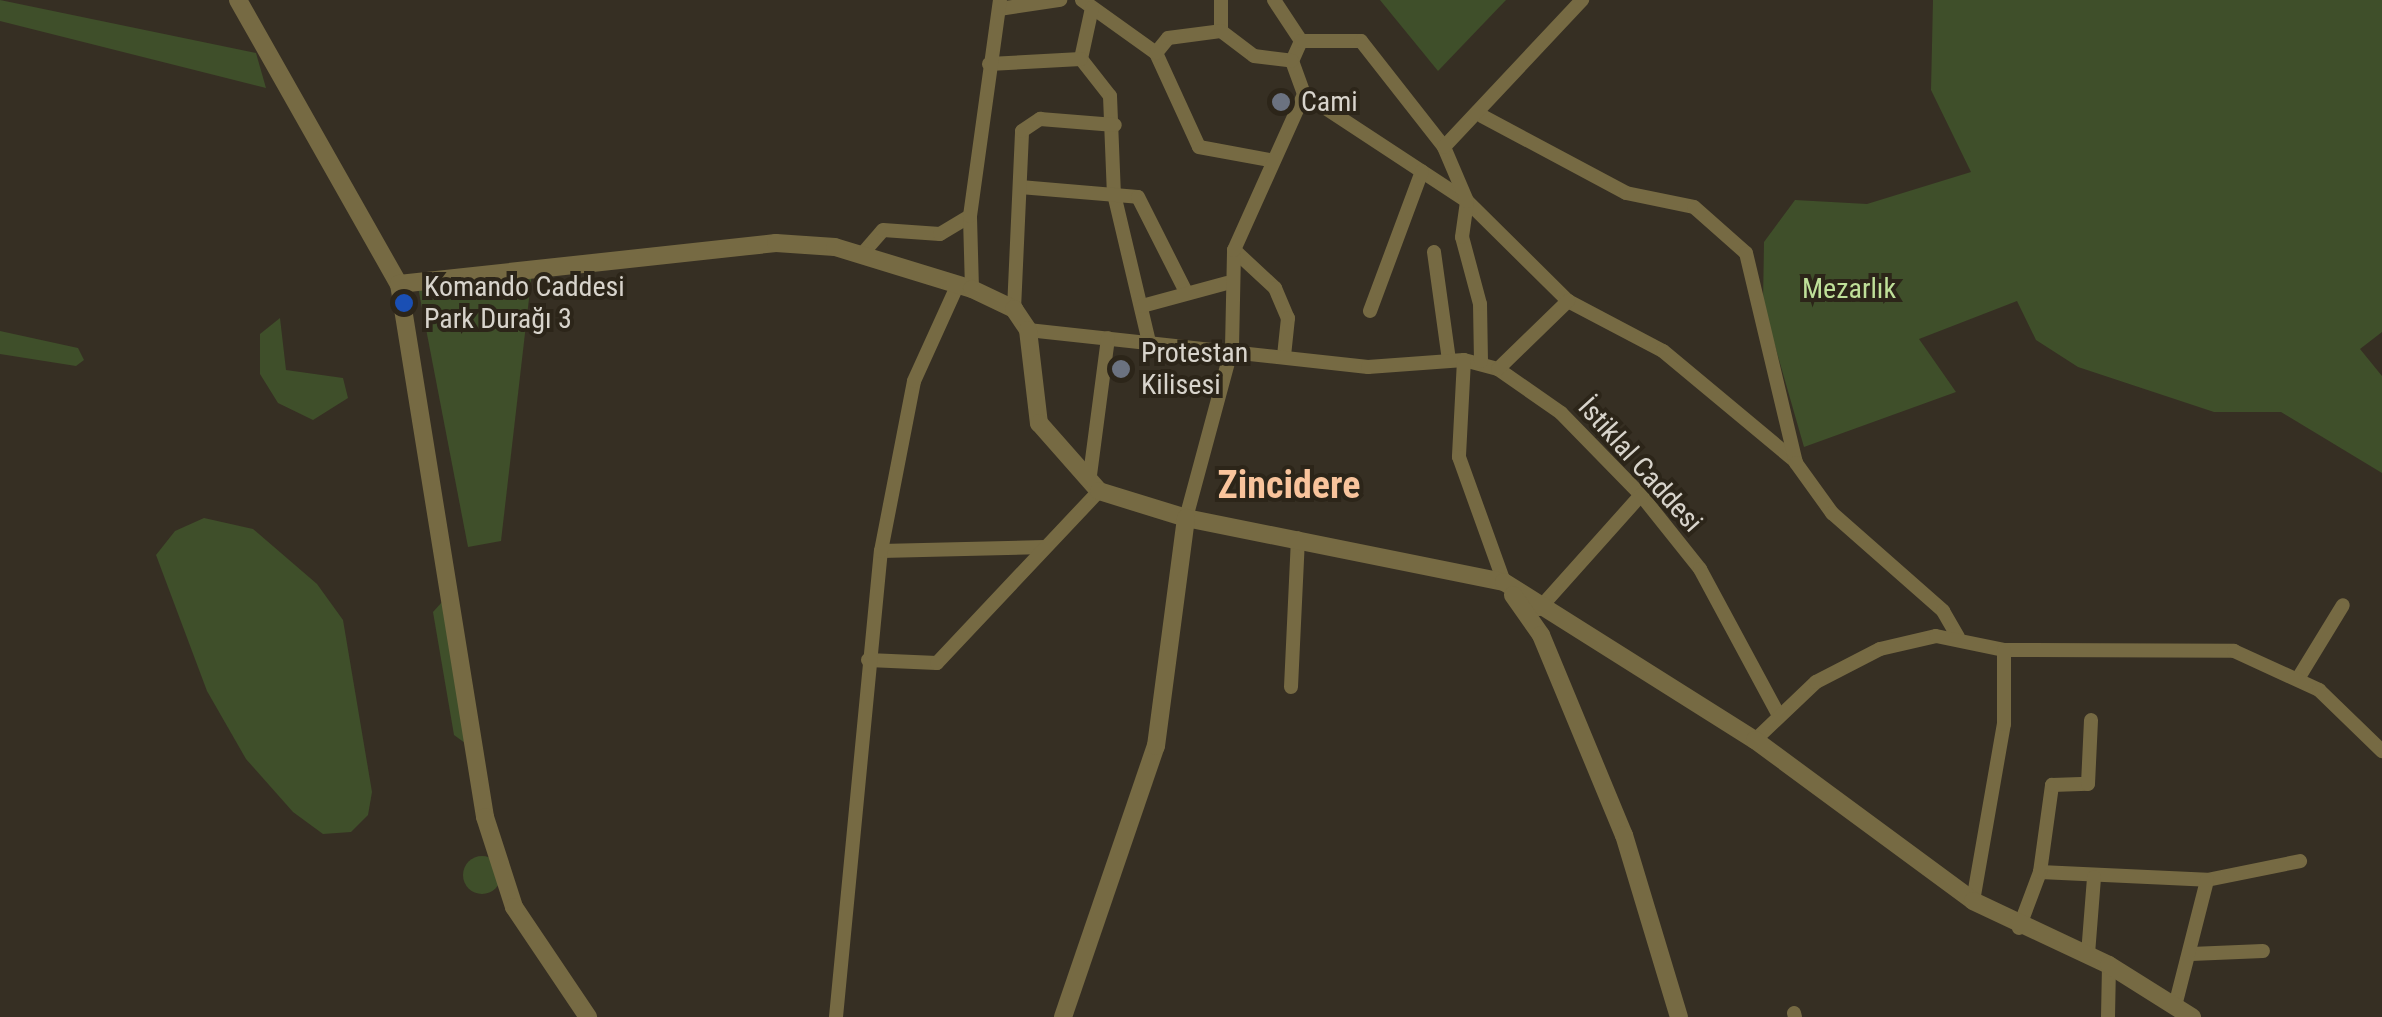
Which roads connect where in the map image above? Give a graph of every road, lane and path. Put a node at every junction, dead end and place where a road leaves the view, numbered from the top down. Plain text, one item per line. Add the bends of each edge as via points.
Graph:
1 (238, 0) edge
2 (1060, 0) edge
3 (1221, 0) edge
4 (1274, 0) edge
5 (1582, 0) edge
6 (1000, 4) edge
7 (1087, 4) edge
8 (1222, 31) junction
9 (1302, 42) junction
10 (1156, 52) junction
11 (1081, 59) junction
12 (1292, 62) junction
13 (989, 64) junction
14 (1304, 94) junction
15 (1482, 116) junction
16 (1115, 124) junction
17 (1444, 146) junction
18 (1269, 160) junction
19 (1422, 171) junction
20 (1020, 187) junction
21 (1114, 194) junction
22 (1467, 201) junction
23 (970, 216) junction
24 (1234, 250) junction
25 (1434, 252) dead end
26 (863, 254) junction
27 (1226, 283) junction
28 (398, 284) junction
29 (965, 286) junction
30 (1186, 292) junction
31 (1568, 300) junction
32 (1142, 306) junction
33 (1014, 309) junction
34 (1370, 311) dead end
35 (1028, 330) junction
36 (1108, 338) junction
37 (1149, 342) junction
38 (1232, 348) junction
39 (1284, 356) junction
40 (1456, 360) junction
41 (1481, 361) junction
42 (1498, 369) junction
43 (1796, 463) junction
44 (1094, 483) junction
45 (1641, 496) junction
46 (1186, 518) junction
47 (1298, 538) junction
48 (1044, 546) junction
49 (881, 551) junction
50 (1504, 582) junction
51 (2344, 605) dead end
52 (1540, 608) junction
53 (1958, 637) junction
54 (2004, 650) junction
55 (868, 660) junction
56 (2299, 677) junction
57 (1291, 687) dead end
58 (1778, 714) junction
59 (2091, 720) dead end
60 (1755, 740) junction
61 (2382, 751) edge
62 (2300, 861) dead end
63 (2040, 872) junction
64 (2094, 877) junction
65 (2207, 880) junction
66 (1972, 900) junction
67 (2019, 928) junction
68 (2263, 951) dead end
69 (2088, 954) junction
70 (2190, 954) junction
71 (2109, 964) junction
72 (2176, 1002) junction
73 (588, 1017) edge
74 (836, 1017) edge
75 (1063, 1017) edge
76 (1679, 1017) edge
77 (2108, 1017) edge
78 (2192, 1017) edge

1 - 28 street
2 - 6 street
3 - 8 street
4 - 9 street
5 - 15 street
6 - 13 street
7 - 10 street
7 - 11 street
8 - 10 street via 1168,38
8 - 12 street via 1254,56
9 - 12 street
9 - 17 street via 1361,41
10 - 18 street via 1199,147
11 - 13 street
11 - 16 street via 1110,96
12 - 14 street
13 - 23 street
14 - 18 street
14 - 19 street
15 - 17 street
15 - 43 street via 1626,193 1694,208 1746,253
16 - 20 street via 1040,120 1022,131
16 - 21 street
17 - 22 street
18 - 24 street
19 - 22 street
19 - 34 street
20 - 21 street
20 - 33 street
21 - 30 street via 1138,197
21 - 32 street
22 - 31 street
22 - 41 street via 1462,238 1480,304
23 - 26 street via 940,234 883,230
23 - 29 street
24 - 27 street
24 - 39 street via 1275,288 1288,318
25 - 40 street
26 - 28 street via 776,244
26 - 29 street
27 - 30 street
27 - 38 street
28 - 73 street via 485,817 514,907
29 - 33 street
29 - 49 street via 914,380
30 - 32 street
31 - 42 street
31 - 43 street via 1663,351
32 - 37 street
33 - 35 street
35 - 36 street, İstiklal Caddesi
35 - 44 street via 1039,424
36 - 37 street, İstiklal Caddesi
36 - 44 street
37 - 38 street, İstiklal Caddesi
38 - 39 street, İstiklal Caddesi
38 - 46 street
39 - 40 street, İstiklal Caddesi via 1368,366
40 - 41 street, İstiklal Caddesi
40 - 50 street via 1459,457
41 - 42 street, İstiklal Caddesi
42 - 45 street, İstiklal Caddesi via 1561,413
43 - 53 street via 1832,513 1942,611
44 - 46 street
44 - 48 street
45 - 52 street
45 - 58 street, İstiklal Caddesi via 1700,569
46 - 47 street
46 - 75 street via 1156,746
47 - 50 street
47 - 57 street
48 - 49 street
48 - 55 street via 937,664
49 - 55 street
50 - 52 street
50 - 76 street via 1540,636 1624,835
51 - 56 street
52 - 60 street
53 - 54 street
53 - 58 street via 1880,649
54 - 56 street via 2221,650
54 - 66 street via 2004,724
55 - 74 street
56 - 61 street
58 - 60 street
59 - 63 street via 2088,784 2052,785
60 - 66 street
62 - 65 street
63 - 64 street
63 - 67 street
64 - 65 street
64 - 69 street
65 - 70 street
66 - 67 street
67 - 69 street
68 - 70 street
69 - 71 street
70 - 72 street
71 - 72 street
71 - 77 street
72 - 78 street

